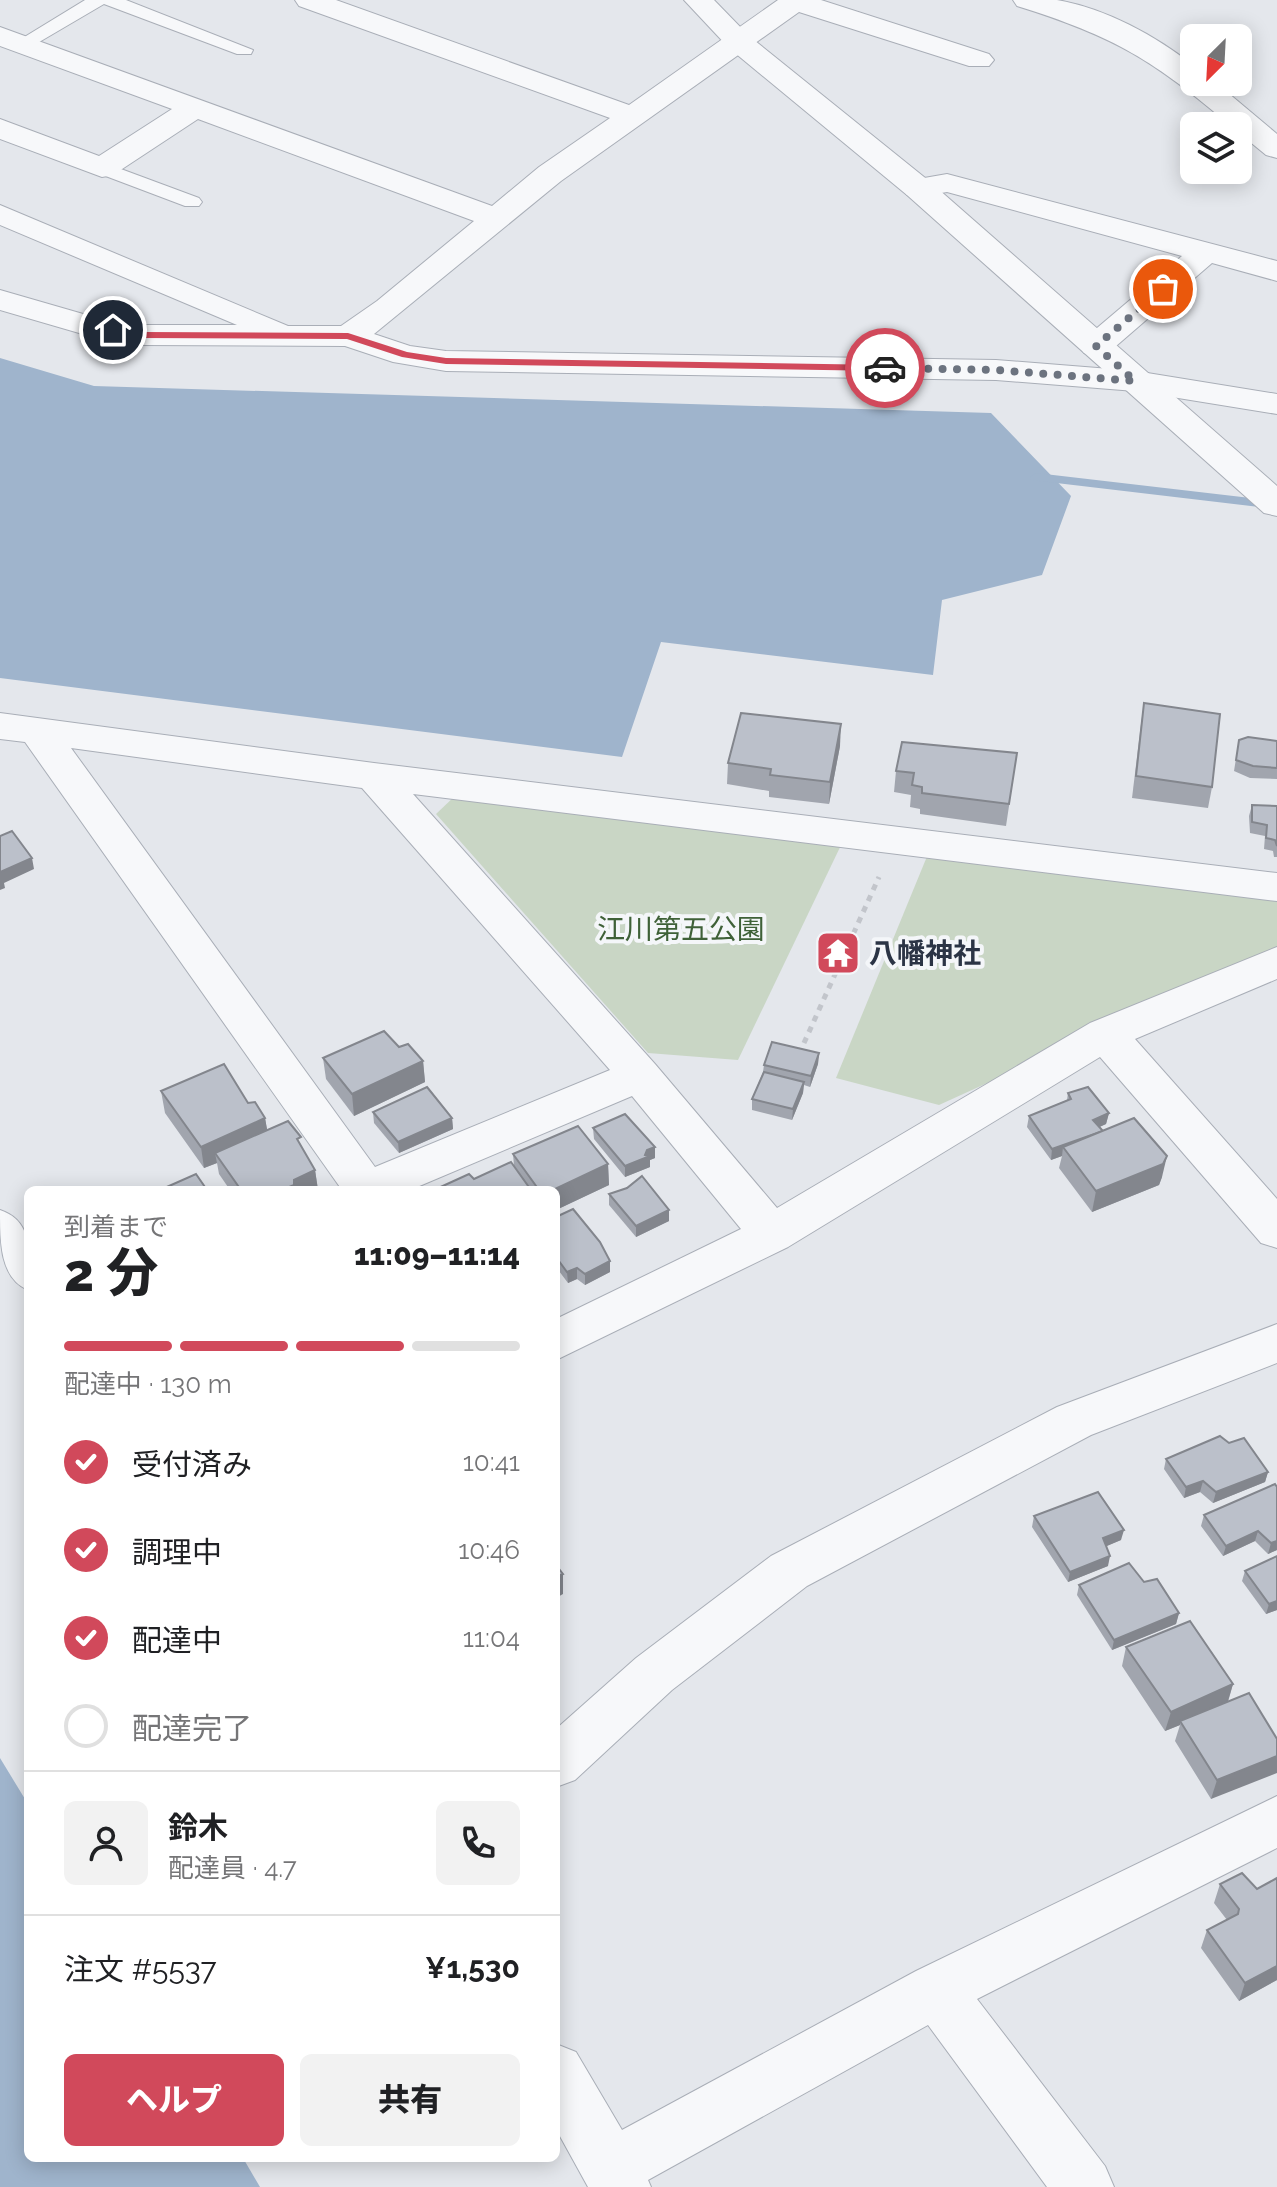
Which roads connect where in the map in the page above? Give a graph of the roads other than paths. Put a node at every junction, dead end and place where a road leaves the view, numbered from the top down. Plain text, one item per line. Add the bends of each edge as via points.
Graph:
1 (98, 0) edge
2 (109, 0) edge
3 (309, 0) edge
4 (698, 0) edge
5 (1027, 0) edge
6 (796, 1) edge
7 (11, 40) edge
8 (739, 42) junction
9 (244, 50) dead end
10 (979, 60) dead end
11 (1180, 68) edge
12 (1213, 96) edge
13 (194, 108) junction
14 (632, 116) junction
15 (0, 128) edge
16 (1277, 149) edge
17 (102, 168) junction
18 (918, 188) junction
19 (192, 202) dead end
20 (0, 214) edge
21 (495, 218) junction
22 (1207, 251) junction
23 (1277, 271) edge
24 (0, 300) edge
25 (292, 336) junction
26 (348, 336) junction
27 (1096, 346) junction
28 (1277, 373) edge
29 (1135, 381) junction
30 (1264, 402) edge
31 (1277, 505) edge
32 (18, 728) edge
33 (374, 776) junction
34 (1277, 887) edge
35 (1277, 962) edge
36 (1105, 1034) junction
37 (640, 1075) junction
38 (362, 1186) edge
39 (375, 1186) edge
40 (0, 1228) edge
41 (1277, 1230) edge
42 (772, 1234) junction
43 (24, 1266) edge
44 (560, 1339) edge
45 (1277, 1343) edge
46 (560, 1759) edge
47 (1277, 1821) edge
48 (936, 1990) junction
49 (560, 2079) edge
50 (615, 2178) edge
51 (1084, 2187) edge

1 - 7 lane
2 - 9 lane
3 - 14 street
4 - 8 street
5 - 11 street via 1113,27
6 - 8 street
6 - 10 street
7 - 13 street
8 - 14 street
8 - 18 street
12 - 16 street
13 - 17 street
13 - 21 street
14 - 21 street
15 - 17 street
17 - 19 lane
18 - 22 street via 947,183
18 - 27 street
20 - 25 street
21 - 26 street
22 - 23 street
22 - 27 street
24 - 25 street via 141,335
25 - 26 street
26 - 29 street via 405,355 446,361 996,370
27 - 29 street
28 - 30 street
29 - 30 street
29 - 31 street
32 - 33 street
32 - 38 street
33 - 34 street
33 - 37 street
35 - 36 street
36 - 41 street
36 - 42 street
37 - 39 street
37 - 42 street
40 - 43 street
42 - 44 street
45 - 46 street via 1074,1421 789,1571 654,1674
47 - 48 street
48 - 50 street
48 - 51 street
49 - 50 street

